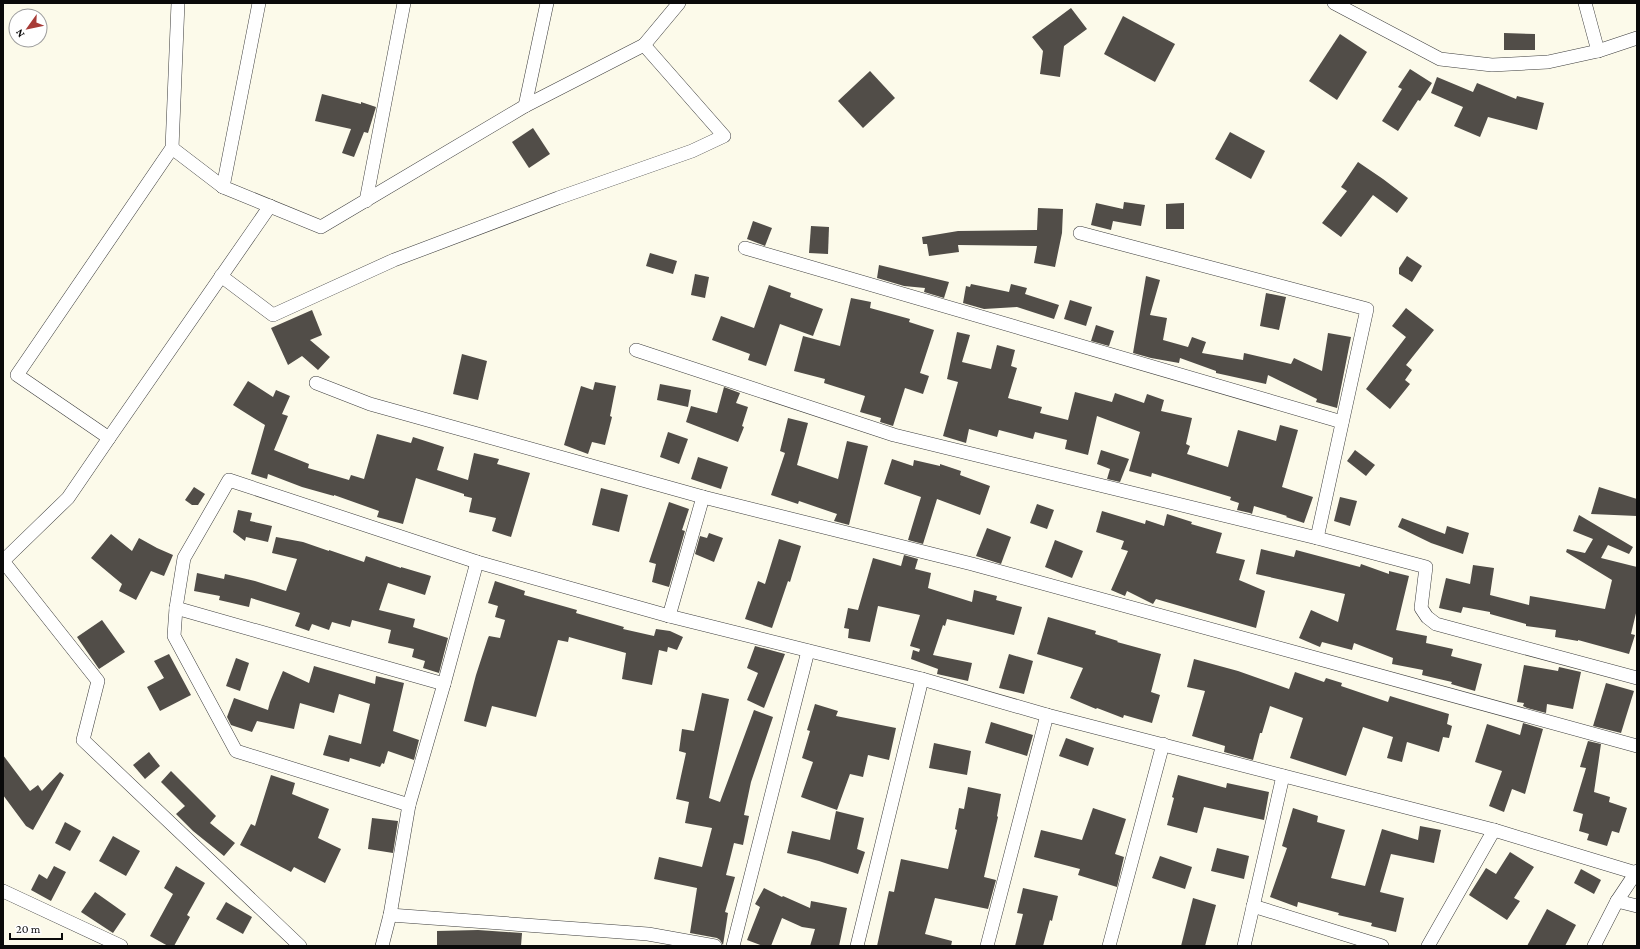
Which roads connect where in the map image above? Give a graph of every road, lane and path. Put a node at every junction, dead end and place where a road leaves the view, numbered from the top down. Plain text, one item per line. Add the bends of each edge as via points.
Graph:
1 (178, 3) edge
2 (259, 3) edge
3 (404, 3) edge
4 (547, 3) edge
5 (679, 3) edge
6 (1334, 3) edge
7 (1585, 3) edge
8 (1637, 38) edge
9 (644, 45) junction
10 (1598, 51) junction
11 (525, 106) junction
12 (172, 148) junction
13 (223, 187) junction
14 (366, 201) junction
15 (270, 206) junction
16 (1080, 233) dead end
17 (745, 248) dead end
18 (221, 276) junction
19 (636, 350) dead end
20 (316, 383) dead end
21 (1342, 422) junction
22 (109, 438) junction
23 (703, 497) junction
24 (1317, 538) junction
25 (477, 562) junction
26 (176, 608) junction
27 (670, 616) junction
28 (808, 651) junction
29 (1637, 678) edge
30 (922, 679) junction
31 (444, 684) junction
32 (1047, 715) junction
33 (1163, 744) junction
34 (1637, 746) edge
35 (1283, 776) junction
36 (409, 804) junction
37 (1494, 830) junction
38 (1636, 872) edge
39 (3, 891) edge
40 (1617, 900) junction
41 (1253, 906) junction
42 (1637, 906) edge
43 (390, 915) junction
44 (121, 946) edge
45 (300, 946) edge
46 (382, 946) edge
47 (715, 946) edge
48 (733, 946) edge
49 (857, 946) edge
50 (987, 946) edge
51 (1109, 946) edge
52 (1244, 946) edge
53 (1382, 946) edge
54 (1428, 946) edge
55 (1594, 946) edge

1 - 12 street
2 - 13 street
3 - 14 street
4 - 11 street
5 - 9 street
6 - 10 street via 1440,59 1492,65 1548,62
7 - 10 street
8 - 10 street
9 - 11 street
9 - 18 street via 724,136 692,151 394,260 273,315
11 - 14 street
12 - 13 street
12 - 22 street via 17,375
13 - 15 street
14 - 15 street via 321,227
15 - 18 street
16 - 21 street via 1367,309
17 - 21 street
18 - 22 street
19 - 24 street via 894,435
20 - 23 street via 370,404
21 - 24 street
22 - 45 street via 68,498 3,561 98,681 83,740
23 - 27 street
23 - 34 street via 980,566
24 - 29 street via 1426,567 1421,608 1436,624
25 - 26 street via 229,480 184,558
25 - 27 street
25 - 31 street
26 - 31 street
26 - 36 street via 174,636 236,751
27 - 28 street
28 - 30 street
28 - 48 street
30 - 32 street
30 - 49 street
31 - 36 street
32 - 33 street
32 - 50 street
33 - 35 street
33 - 51 street
35 - 37 street
35 - 41 street
36 - 43 street
37 - 38 street
37 - 54 street
38 - 40 street
39 - 44 street
40 - 42 street
40 - 55 street
41 - 52 street
41 - 53 street
43 - 46 street
43 - 47 street via 648,934

